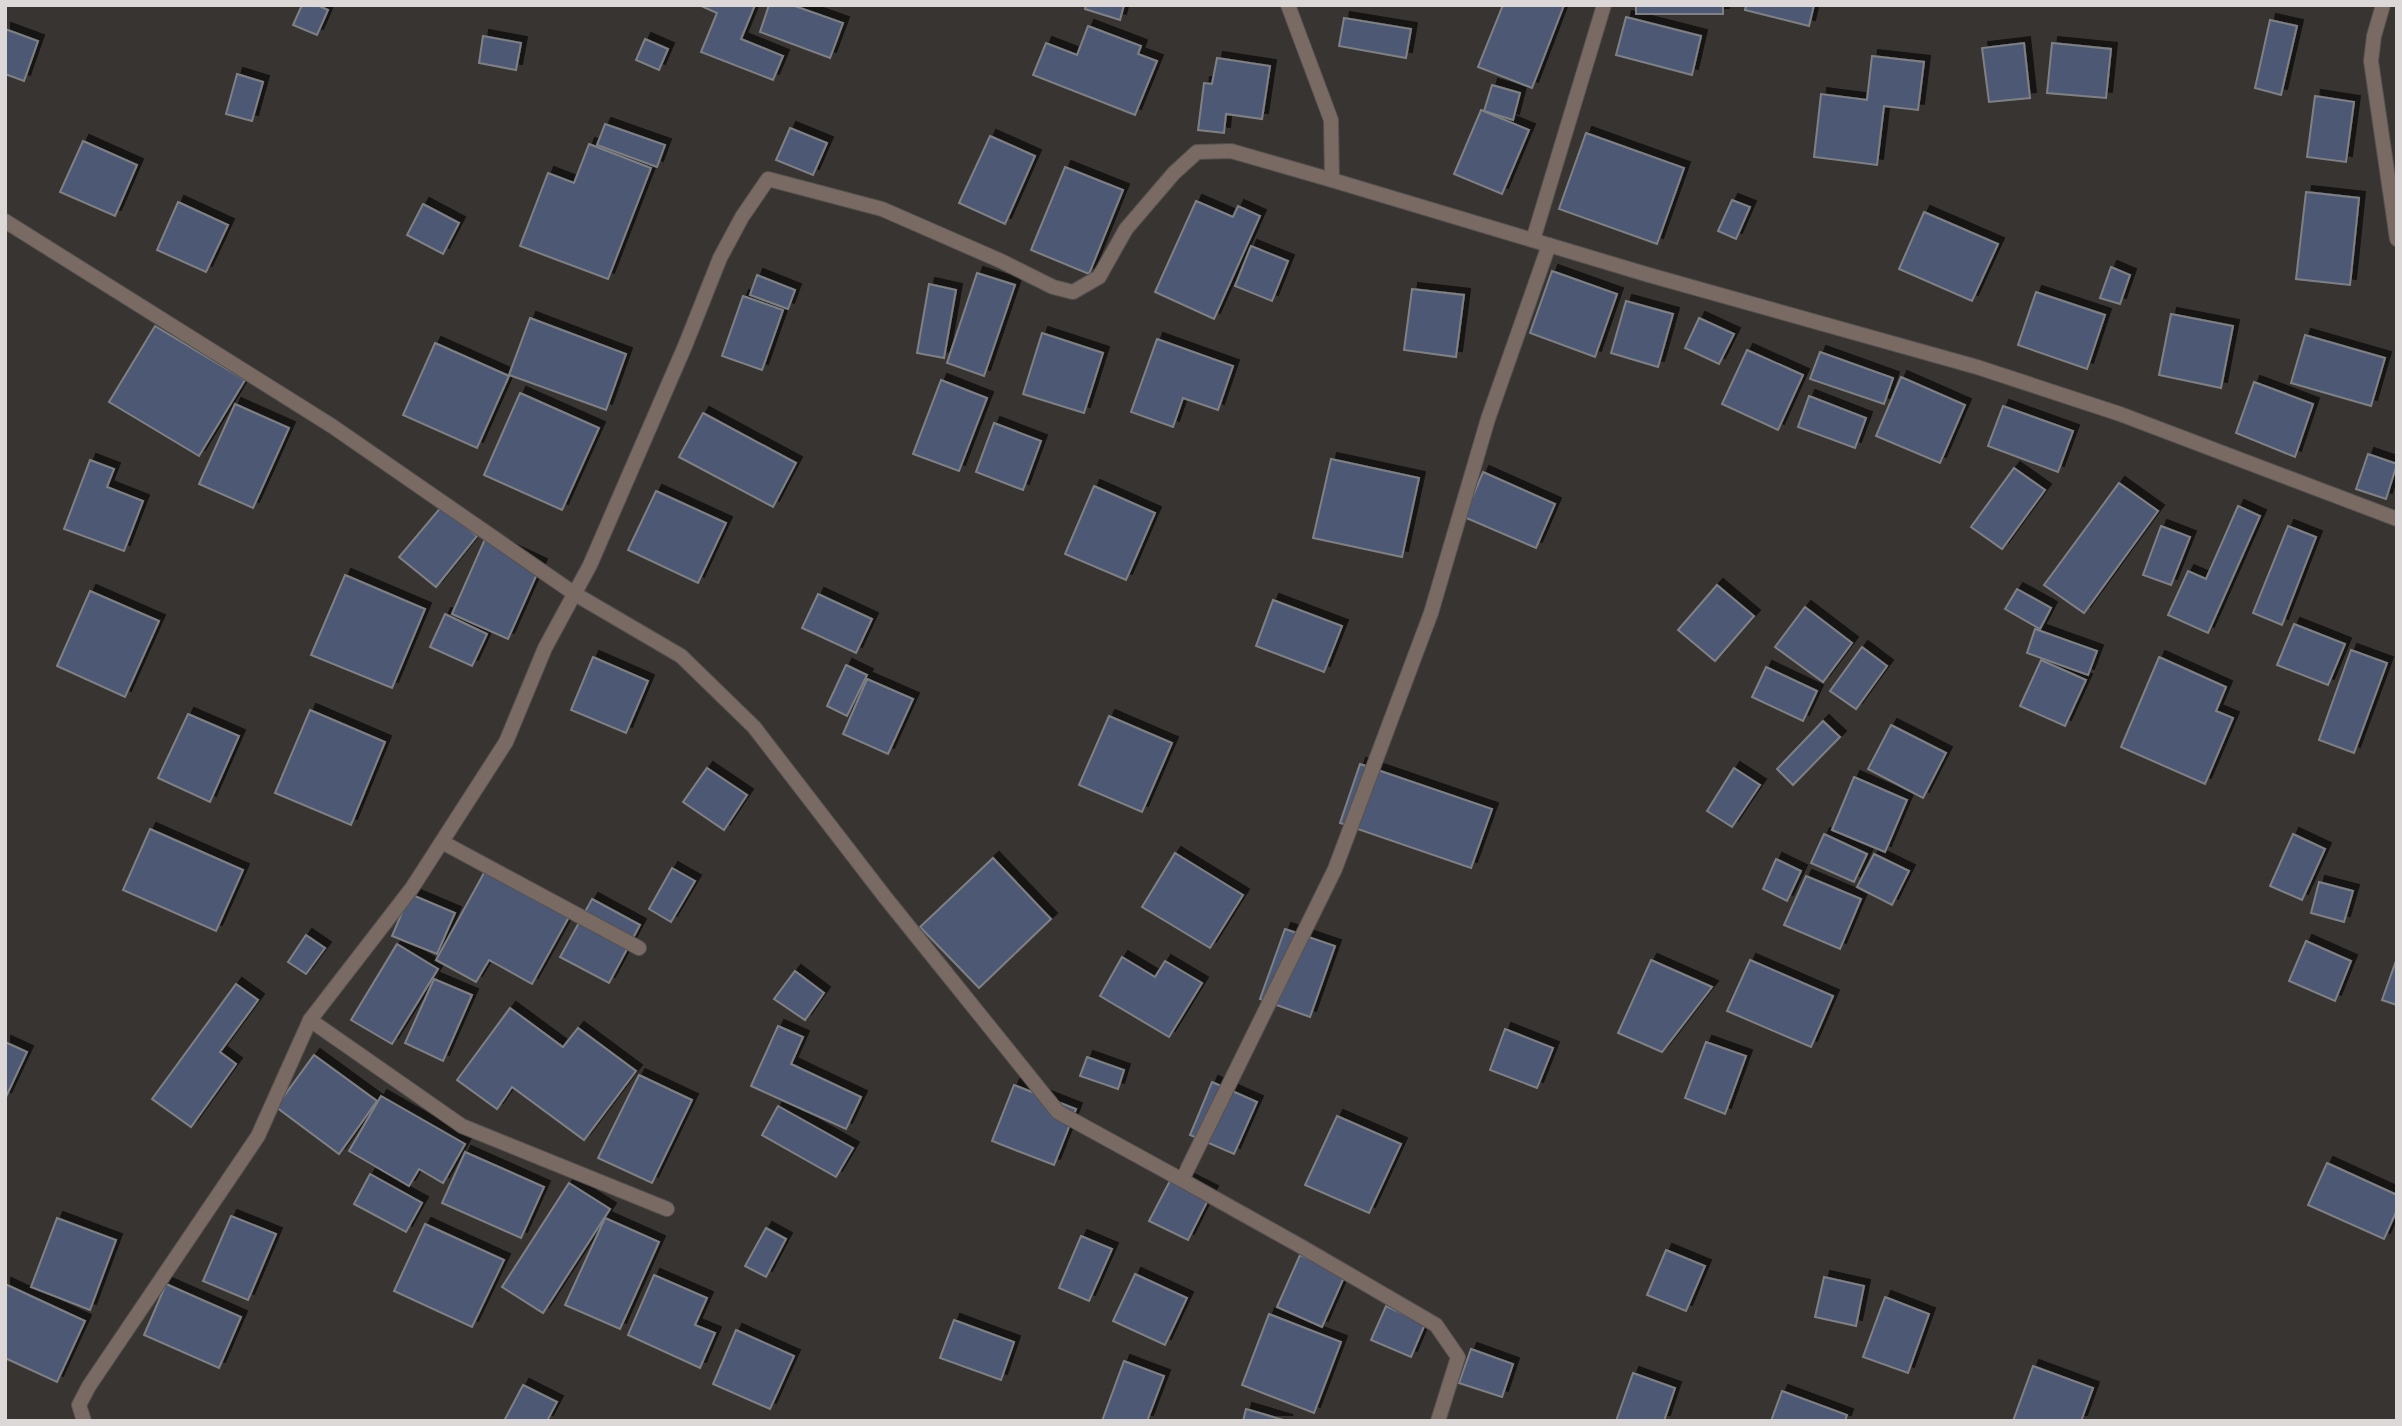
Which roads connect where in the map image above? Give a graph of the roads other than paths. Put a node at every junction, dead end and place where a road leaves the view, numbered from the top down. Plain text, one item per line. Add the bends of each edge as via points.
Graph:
1 (1288, 5) edge
2 (1604, 5) edge
3 (2383, 5) edge
4 (1332, 180) junction
5 (5, 221) edge
6 (2397, 239) edge
7 (1534, 240) junction
8 (1549, 246) junction
9 (2397, 519) edge
10 (575, 594) junction
11 (442, 842) junction
12 (639, 948) dead end
13 (310, 1020) junction
14 (1182, 1180) junction
15 (667, 1209) dead end
16 (84, 1421) edge
17 (1438, 1421) edge

1 - 4 street via 1331,120
2 - 7 street
3 - 6 street via 2371,61
4 - 7 street
4 - 10 street via 1231,151 1197,152 1126,229 1100,277 1073,292 882,209 768,179 720,258
5 - 10 street via 332,426
7 - 8 street
8 - 9 street via 1977,367 2120,414
8 - 14 street via 1488,419 1431,613 1335,869
10 - 11 street via 545,648 506,742
10 - 14 street via 681,656 754,727 1058,1112
11 - 12 street
11 - 13 street
13 - 15 street via 462,1126
13 - 16 street via 258,1136 89,1386 79,1405
14 - 17 street via 1436,1325 1458,1357

